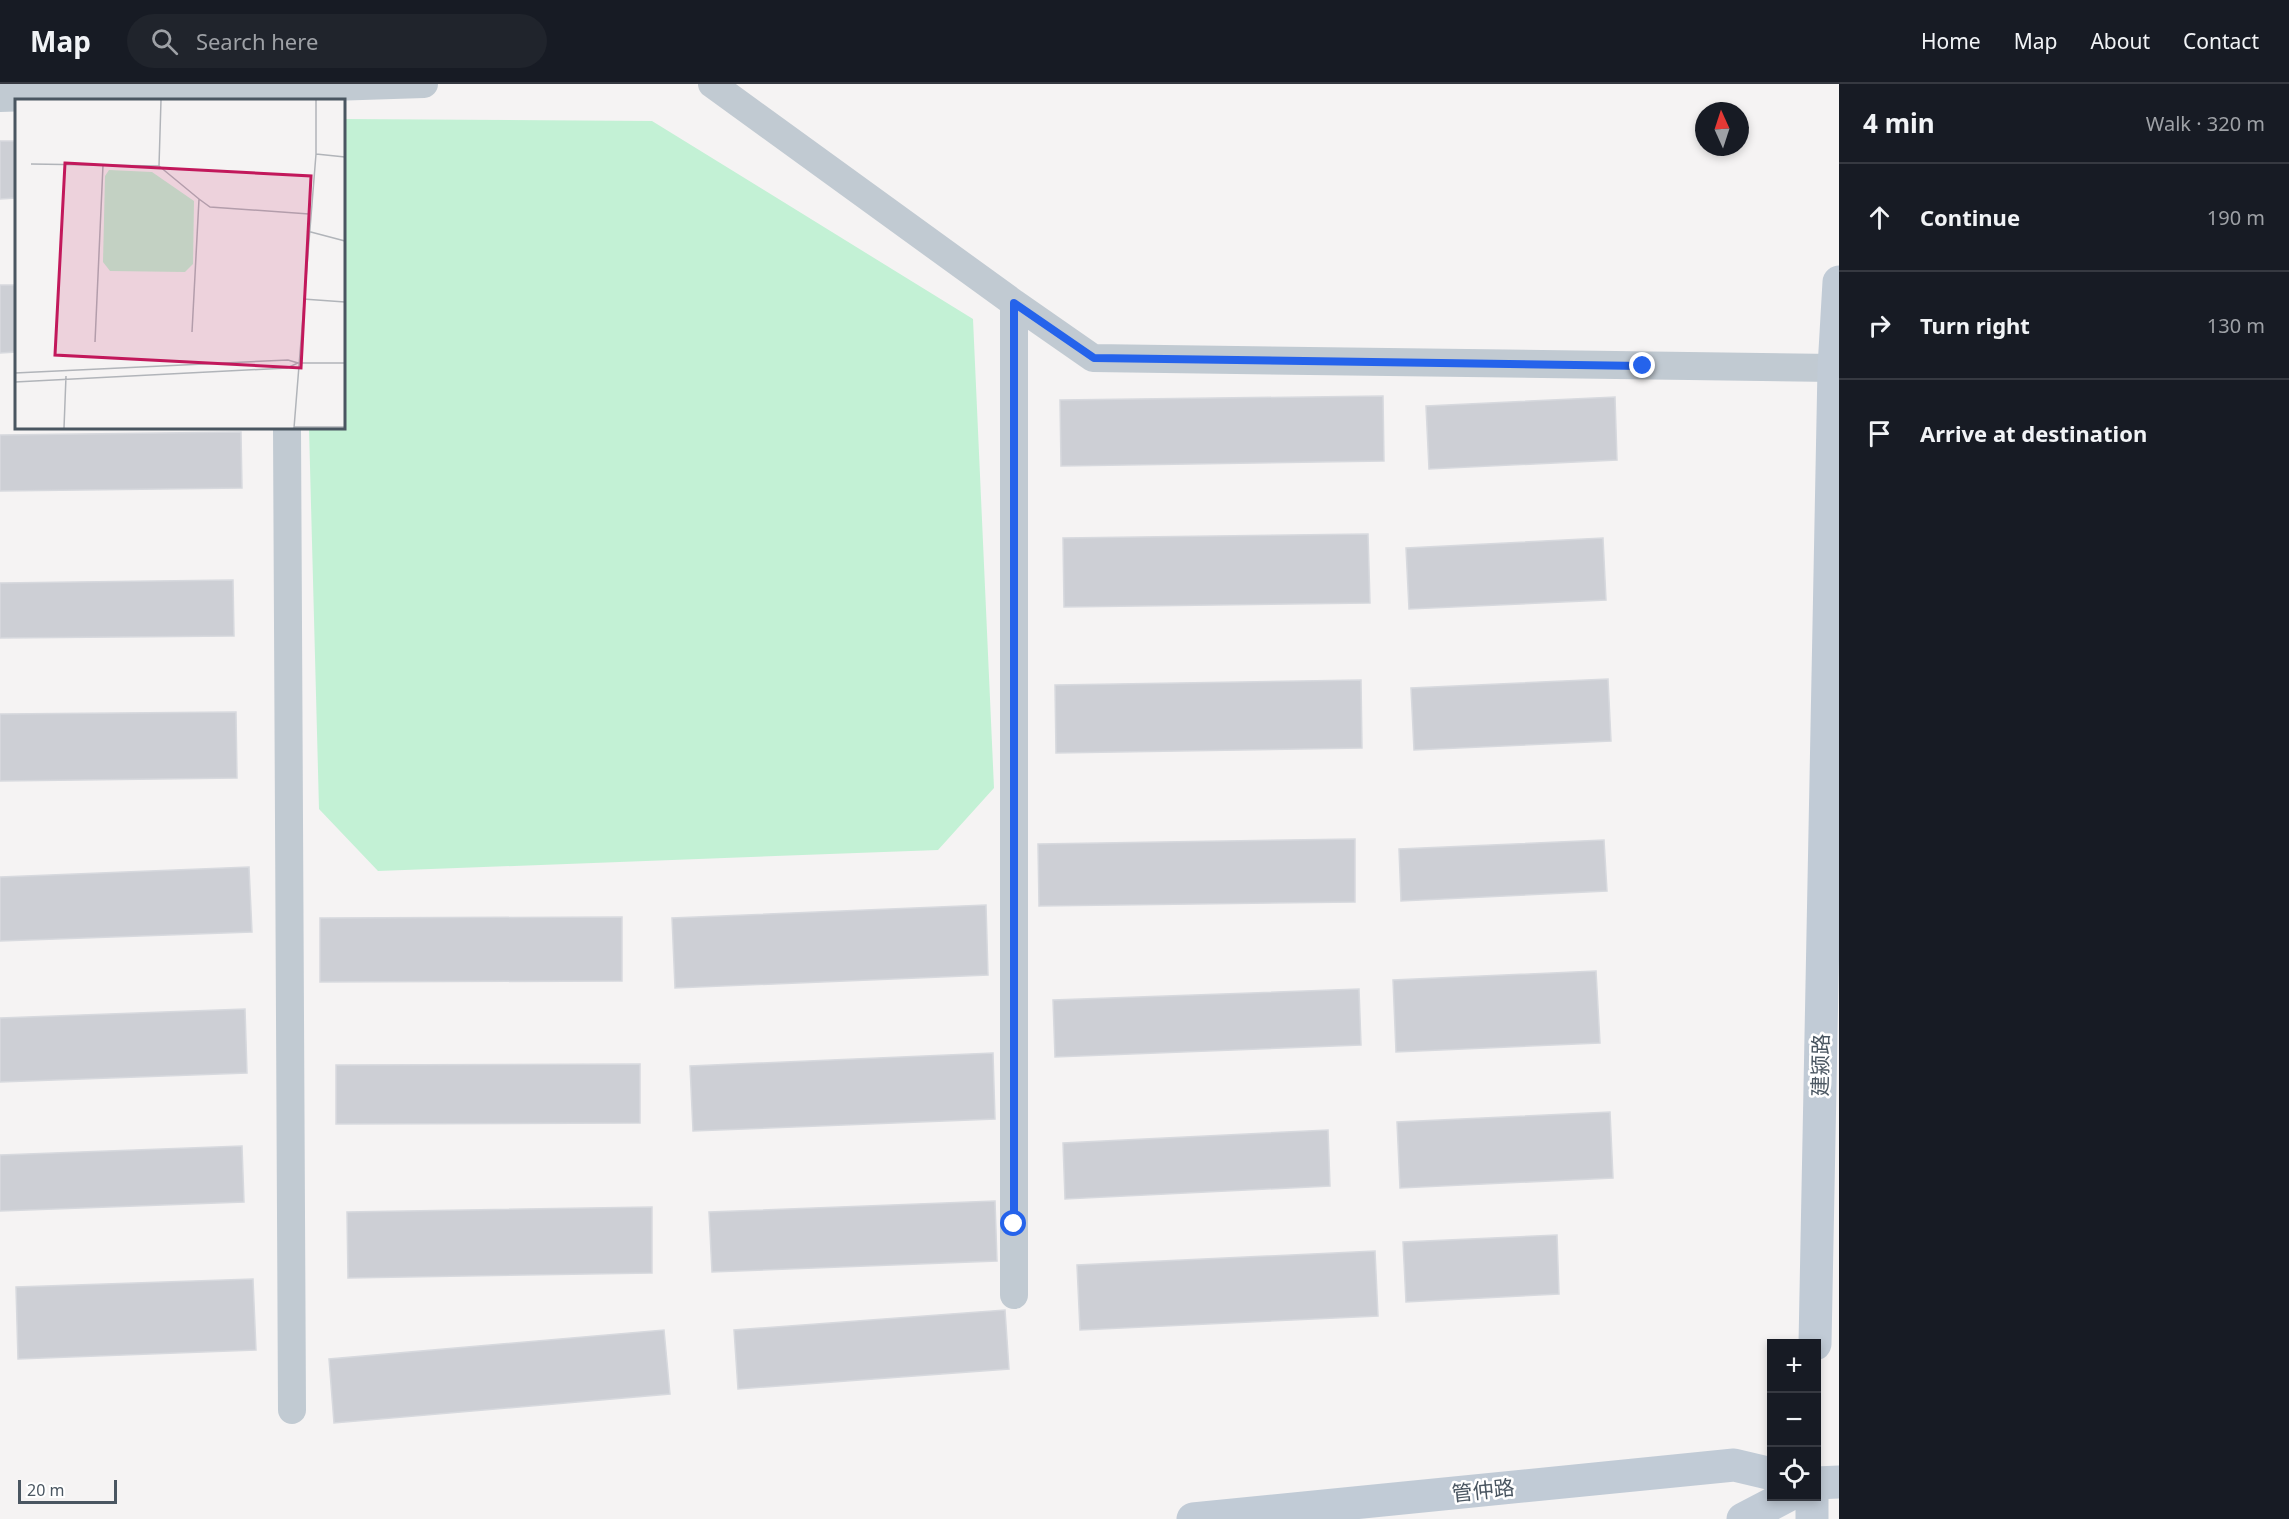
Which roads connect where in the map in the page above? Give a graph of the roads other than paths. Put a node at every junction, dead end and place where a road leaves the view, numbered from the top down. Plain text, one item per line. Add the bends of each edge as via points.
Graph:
1 (424, 84) edge
2 (712, 84) edge
3 (286, 95) edge
4 (0, 98) edge
5 (1839, 282) edge
6 (1014, 303) junction
7 (1834, 368) junction
8 (287, 429) edge
9 (1014, 1295) dead end
10 (1815, 1339) edge
11 (292, 1410) dead end
12 (1767, 1473) edge
13 (1839, 1482) edge
14 (1821, 1483) edge
15 (1779, 1501) edge
16 (1812, 1501) edge
17 (1193, 1519) edge
18 (1743, 1519) edge
19 (1812, 1519) edge

1 - 3 street
2 - 6 street
3 - 4 street
5 - 7 street, 建颍路
6 - 7 street via 1094,358
6 - 9 street
7 - 10 street, 建颍路
8 - 11 street
12 - 17 street, 管仲路 via 1734,1466
13 - 14 street
15 - 18 street
16 - 19 street

